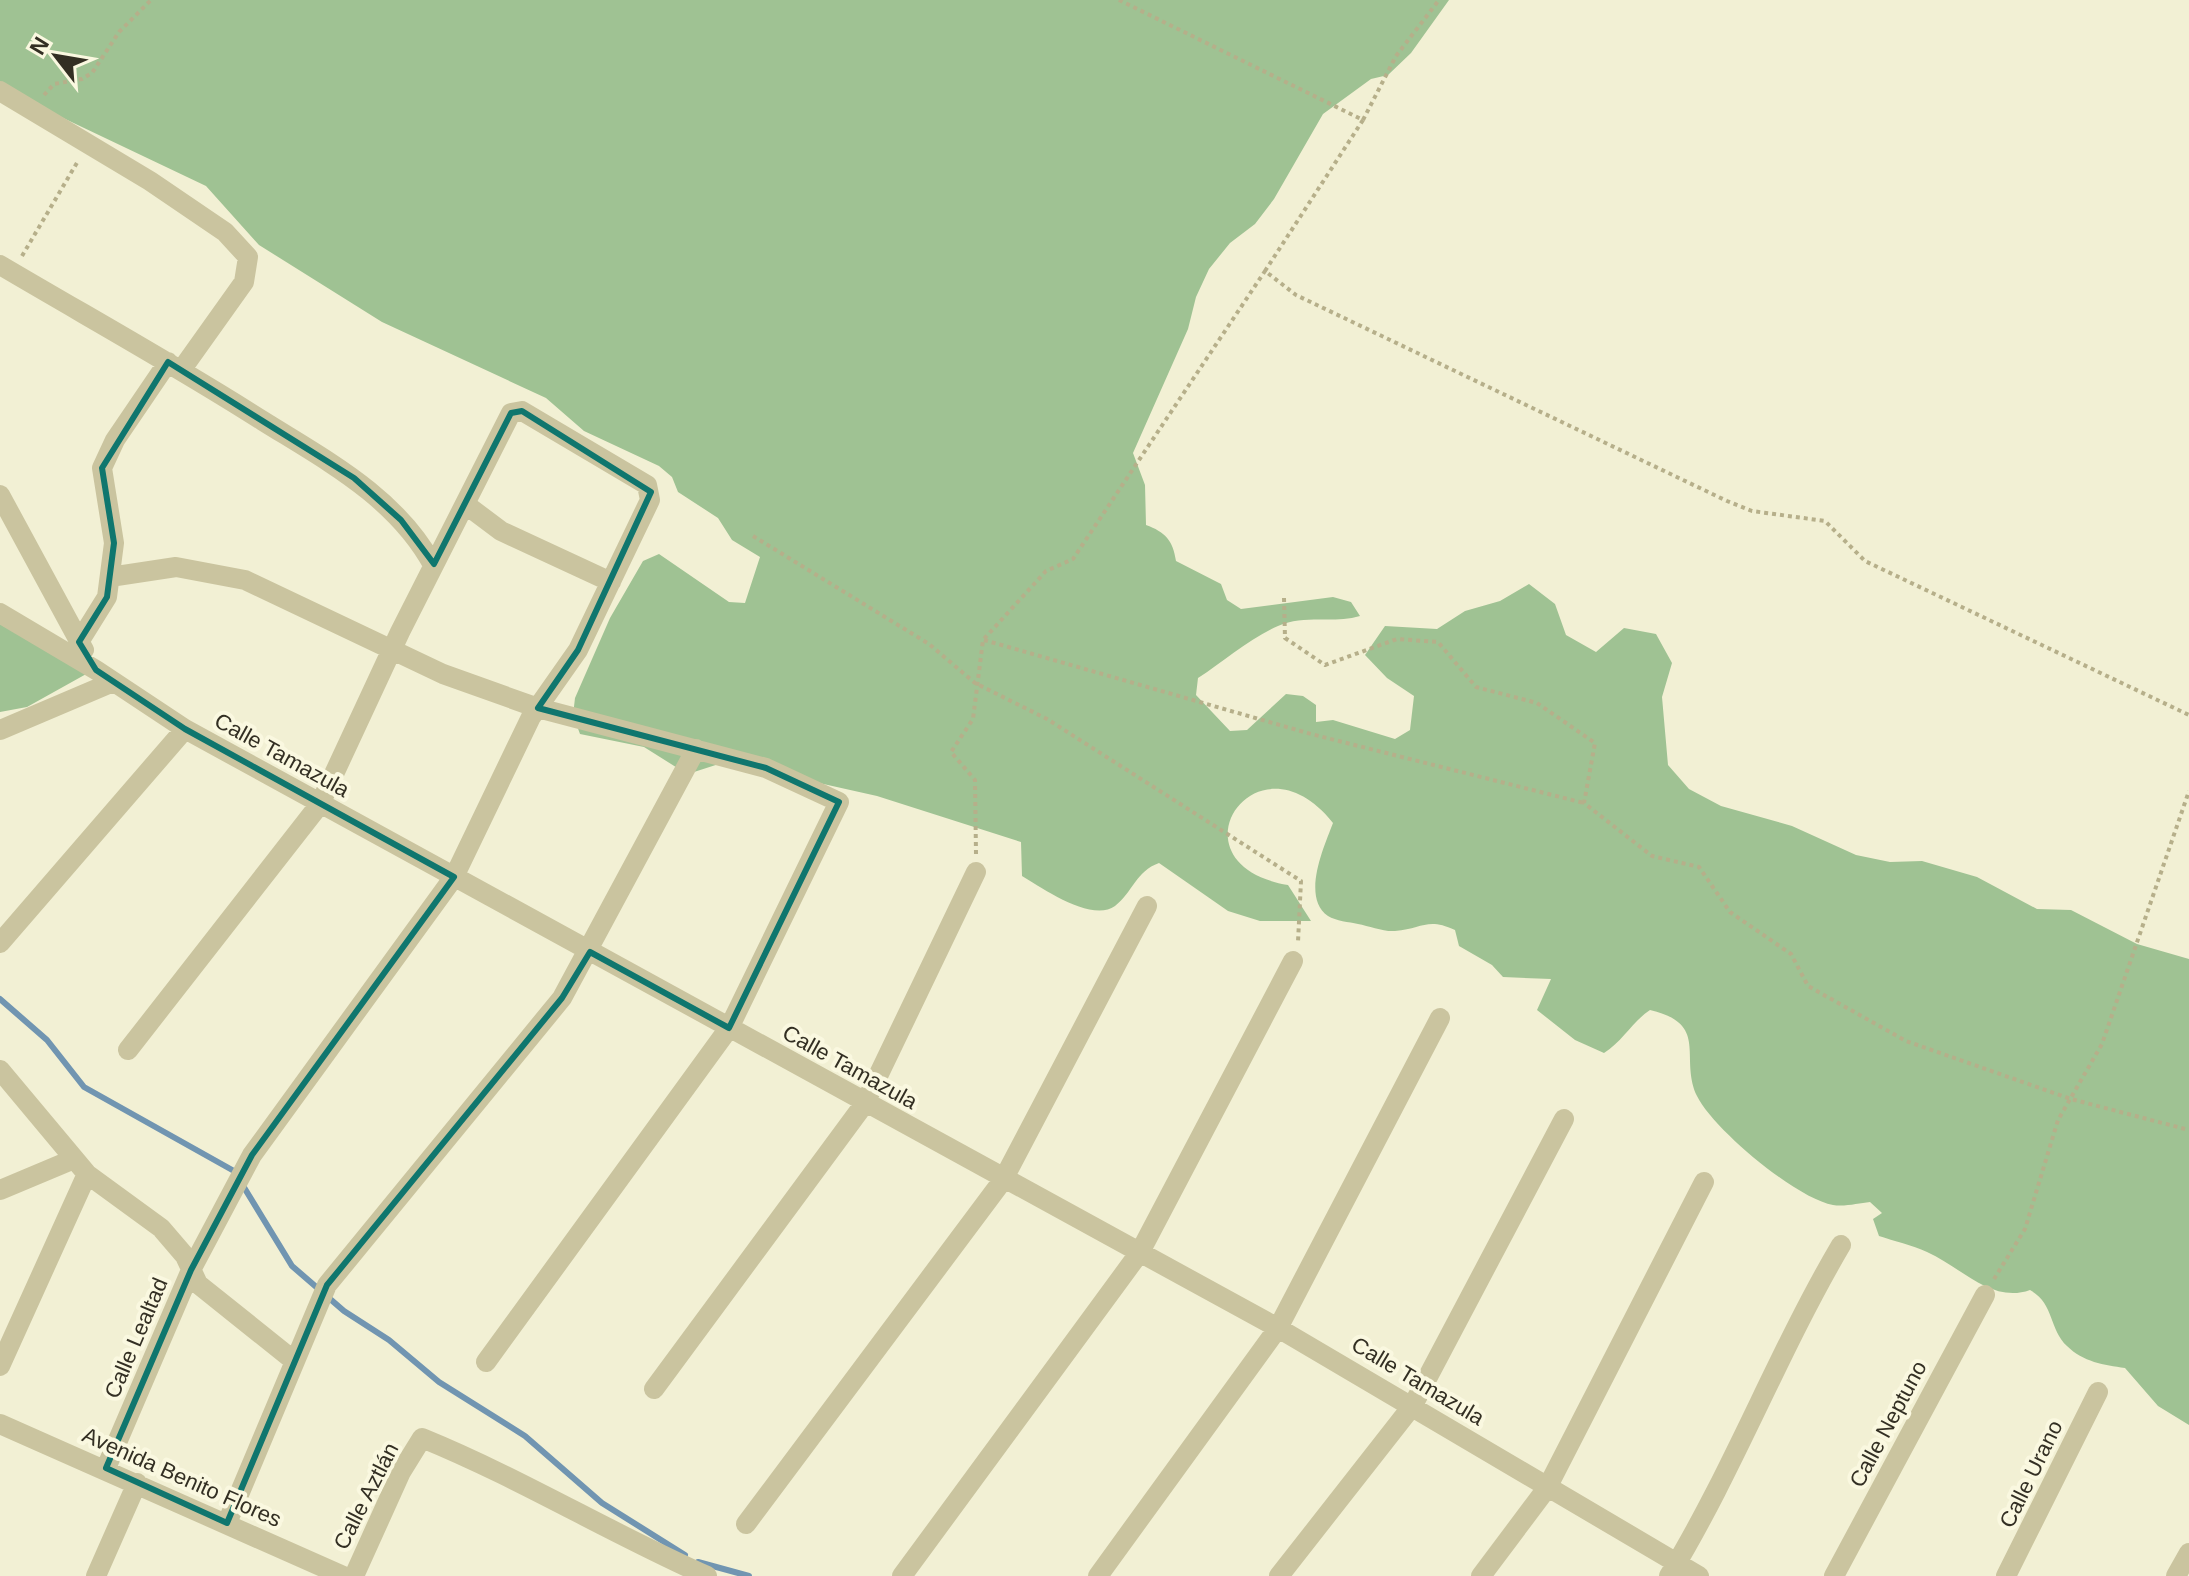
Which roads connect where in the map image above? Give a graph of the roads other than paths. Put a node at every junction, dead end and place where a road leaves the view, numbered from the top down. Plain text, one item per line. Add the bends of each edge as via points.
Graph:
1 (0, 91) edge
2 (6, 269) edge
3 (175, 366) junction
4 (0, 495) edge
5 (465, 504) junction
6 (433, 565) junction
7 (110, 577) junction
8 (611, 582) junction
9 (0, 613) edge
10 (79, 642) junction
11 (394, 648) junction
12 (96, 670) junction
13 (113, 682) junction
14 (538, 708) junction
15 (185, 729) junction
16 (0, 730) edge
17 (696, 749) junction
18 (320, 804) junction
19 (976, 872) road end
20 (454, 877) junction
21 (1147, 906) dead end
22 (0, 943) edge
23 (590, 952) junction
24 (1293, 961) road end
25 (1440, 1018) dead end
26 (729, 1028) junction
27 (128, 1050) dead end
28 (0, 1070) edge
29 (865, 1103) junction
30 (1564, 1119) dead end
31 (80, 1167) junction
32 (1003, 1180) junction
33 (1704, 1182) dead end
34 (0, 1190) edge
35 (1841, 1245) dead end
36 (1140, 1252) junction
37 (191, 1270) junction
38 (1985, 1295) road end
39 (1278, 1328) junction
40 (293, 1360) junction
41 (486, 1362) dead end
42 (0, 1366) edge
43 (654, 1389) dead end
44 (2098, 1392) dead end
45 (1413, 1405) junction
46 (0, 1424) edge
47 (106, 1468) junction
48 (137, 1483) junction
49 (1547, 1488) junction
50 (227, 1523) junction
51 (746, 1524) dead end
52 (2189, 1553) edge
53 (1673, 1570) edge
54 (96, 1576) edge
55 (343, 1576) edge
56 (354, 1576) edge
57 (707, 1576) edge
58 (902, 1576) edge
59 (1098, 1576) edge
60 (1279, 1576) edge
61 (1481, 1576) edge
62 (1699, 1576) edge
63 (1834, 1576) edge
64 (2006, 1576) edge
65 (2176, 1576) edge

1 - 3 street via 225,232 248,257 244,282
2 - 3 street
3 - 6 street via 371,492 415,536
3 - 7 street via 115,440 102,468 114,543
4 - 10 street
5 - 6 street
5 - 8 street via 501,531
5 - 8 street, Calle Lealtad via 511,413 522,411 647,485 650,500
6 - 11 street
7 - 10 street via 107,597
7 - 11 street via 176,567 245,580
8 - 14 street, Calle Lealtad via 572,661
9 - 12 street, Calle Tamazula
10 - 12 street
11 - 14 street via 443,674
11 - 18 street
12 - 13 street, Calle Tamazula
13 - 15 street, Calle Tamazula
13 - 16 street
14 - 17 street
14 - 20 street, Calle Lealtad
15 - 18 street, Calle Tamazula
15 - 22 street
17 - 23 street
17 - 26 street via 766,768 839,802
18 - 20 street, Calle Tamazula
18 - 27 street
19 - 29 street
20 - 23 street, Calle Tamazula
20 - 37 street, Calle Lealtad via 257,1147
21 - 32 street
23 - 26 street, Calle Tamazula
23 - 40 street via 562,998 327,1285
24 - 36 street
25 - 39 street
26 - 29 street, Calle Tamazula
26 - 41 street
28 - 31 street
29 - 32 street, Calle Tamazula
29 - 43 street
30 - 45 street
31 - 34 street
31 - 37 street via 161,1228
31 - 42 street
32 - 36 street, Calle Tamazula
32 - 51 street
33 - 49 street
35 - 53 street
36 - 39 street, Calle Tamazula
36 - 58 street
37 - 40 street via 198,1284
37 - 47 street, Calle Lealtad
38 - 63 street, Calle Neptuno
39 - 45 street, Calle Tamazula
39 - 59 street
40 - 50 street
44 - 64 street, Calle Urano
45 - 49 street, Calle Tamazula
45 - 60 street
46 - 47 street, Avenida Benito Flores
47 - 48 street, Avenida Benito Flores
48 - 50 street, Avenida Benito Flores
48 - 54 street
49 - 53 street, Calle Tamazula
49 - 61 street
50 - 55 street, Avenida Benito Flores
52 - 65 street
53 - 62 street, Calle Tamazula
56 - 57 street, Calle Aztlán via 422,1438 475,1459

